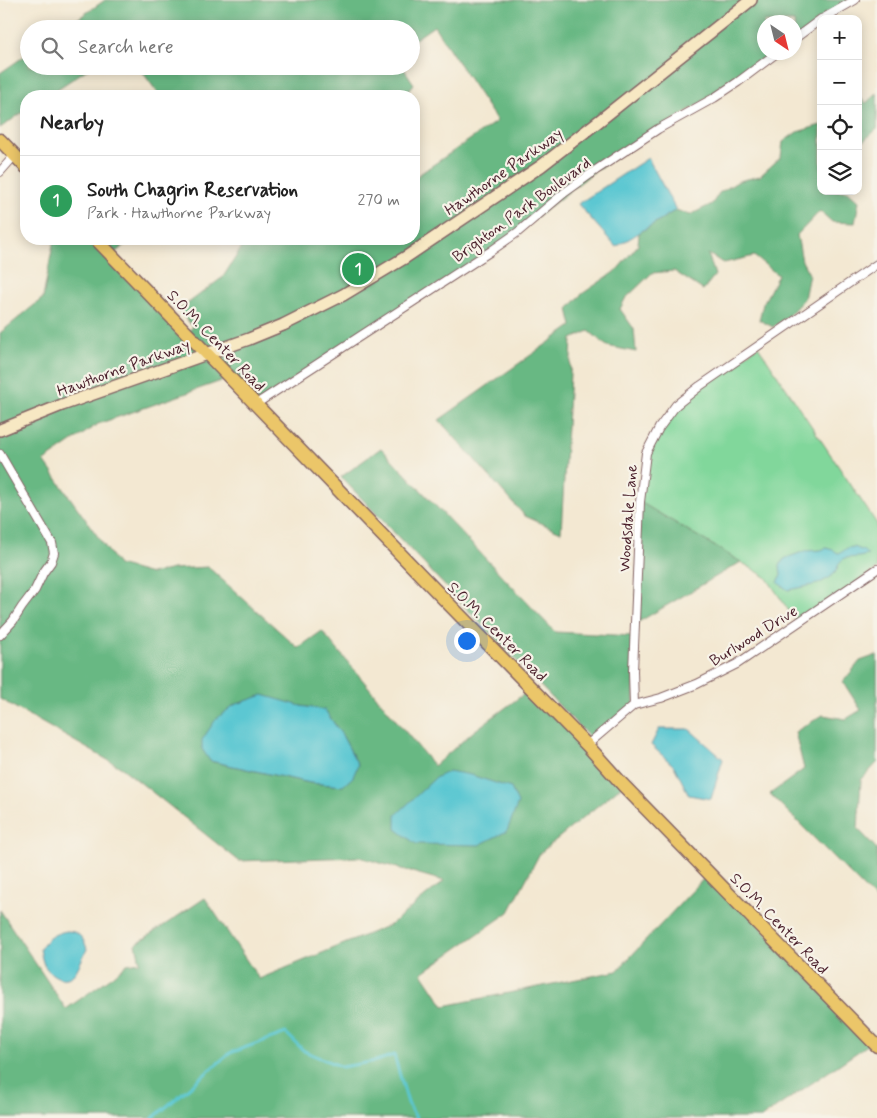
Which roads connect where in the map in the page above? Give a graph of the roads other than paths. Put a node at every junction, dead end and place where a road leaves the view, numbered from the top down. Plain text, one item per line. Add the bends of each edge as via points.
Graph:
1 (751, 0) edge
2 (854, 0) edge
3 (828, 15) edge
4 (817, 22) edge
5 (802, 33) edge
6 (767, 60) edge
7 (0, 140) edge
8 (15, 155) junction
9 (20, 160) edge
10 (0, 172) edge
11 (102, 245) edge
12 (877, 264) edge
13 (207, 354) junction
14 (256, 404) junction
15 (0, 430) edge
16 (0, 454) edge
17 (877, 569) edge
18 (0, 636) edge
19 (634, 705) junction
20 (587, 744) junction
21 (877, 1046) edge

1 - 13 street, Hawthorne Parkway via 541,166 422,246 312,312
2 - 3 street
4 - 5 street
6 - 14 street, Brighton Park Boulevard via 714,98 658,129 596,170 491,251
7 - 8 main road
8 - 9 main road
8 - 10 street
11 - 13 main road, S.O.M. Center Road
12 - 19 street, Woodsdale Lane via 700,386 676,405 659,428 646,452 640,502
13 - 14 main road, S.O.M. Center Road
13 - 15 street, Hawthorne Parkway
14 - 20 main road, S.O.M. Center Road
16 - 18 street via 52,543 54,553 35,590
17 - 19 street, Burlwood Drive via 737,664 692,686
19 - 20 street
20 - 21 main road, S.O.M. Center Road

